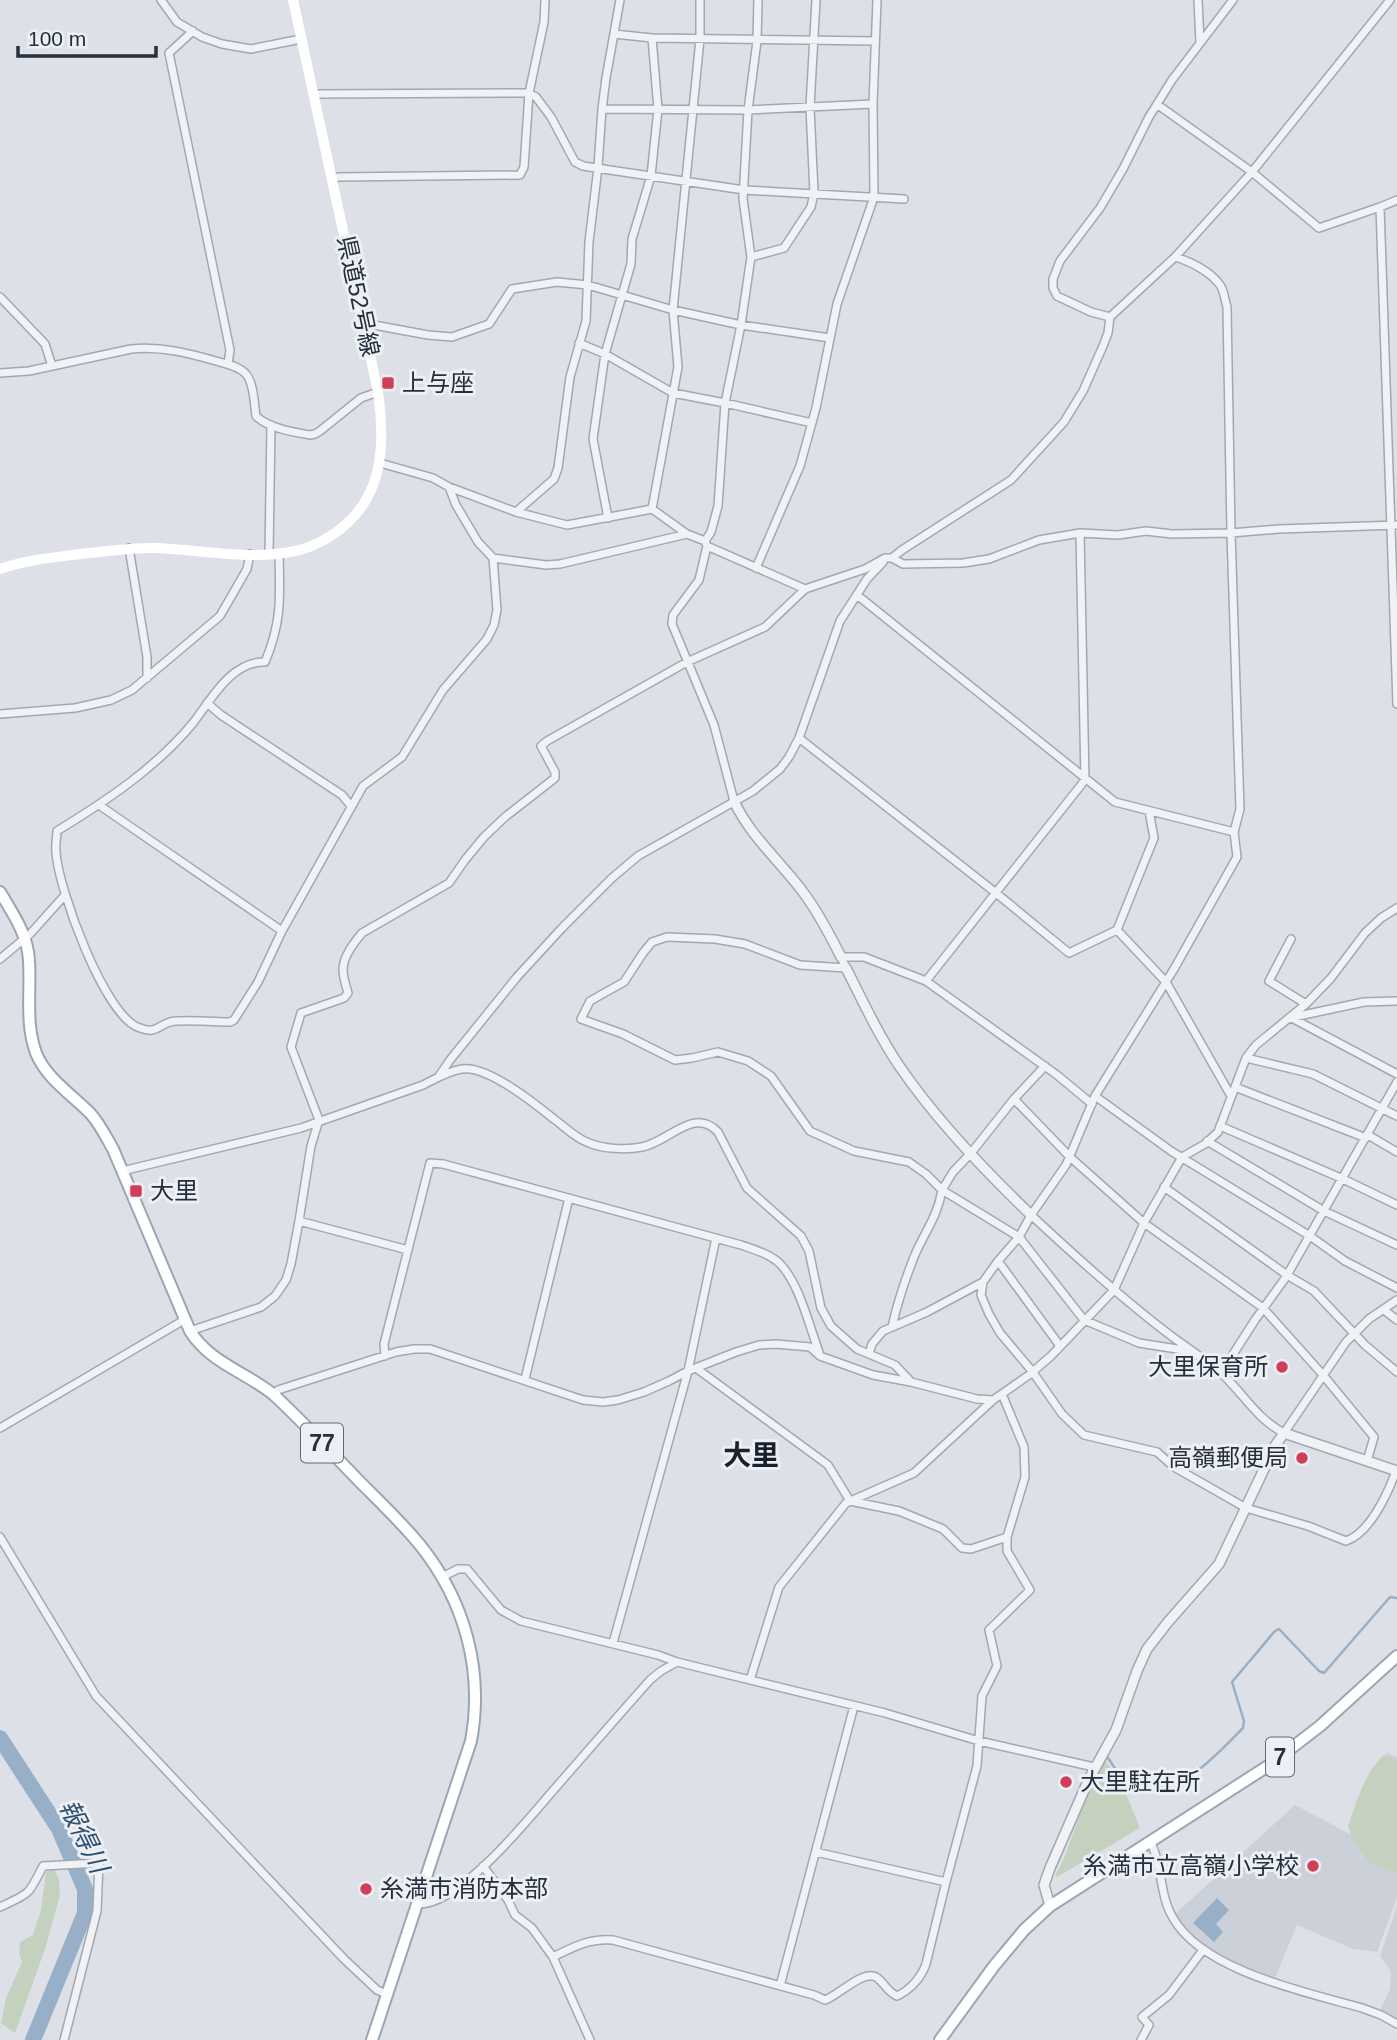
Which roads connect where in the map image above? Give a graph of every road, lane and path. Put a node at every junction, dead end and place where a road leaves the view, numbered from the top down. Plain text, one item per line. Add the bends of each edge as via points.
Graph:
1 (161, 0) edge
2 (293, 0) edge
3 (545, 0) edge
4 (620, 0) edge
5 (700, 0) edge
6 (758, 0) edge
7 (816, 0) edge
8 (877, 0) edge
9 (1198, 0) edge
10 (1233, 0) edge
11 (1390, 0) edge
12 (193, 31) junction
13 (614, 34) junction
14 (652, 38) junction
15 (301, 39) junction
16 (701, 39) junction
17 (757, 41) junction
18 (814, 41) junction
19 (875, 41) junction
20 (1200, 43) junction
21 (529, 93) junction
22 (314, 94) junction
23 (873, 104) junction
24 (1158, 104) junction
25 (810, 107) junction
26 (602, 109) junction
27 (658, 109) junction
28 (694, 109) junction
29 (748, 110) junction
30 (598, 167) junction
31 (1252, 172) junction
32 (651, 176) junction
33 (333, 179) junction
34 (686, 181) junction
35 (744, 190) junction
36 (814, 194) junction
37 (874, 197) junction
38 (904, 199) dead end
39 (1397, 200) edge
40 (1380, 207) junction
41 (751, 257) junction
42 (1175, 257) junction
43 (588, 285) junction
44 (622, 295) junction
45 (0, 298) edge
46 (673, 310) junction
47 (1110, 317) junction
48 (363, 323) junction
49 (741, 325) junction
50 (830, 338) junction
51 (579, 343) junction
52 (605, 354) junction
53 (228, 364) junction
54 (52, 366) junction
55 (0, 373) edge
56 (378, 392) junction
57 (673, 393) junction
58 (726, 403) junction
59 (812, 423) junction
60 (271, 425) junction
61 (380, 463) junction
62 (449, 487) junction
63 (652, 509) junction
64 (516, 512) junction
65 (608, 518) junction
66 (1394, 525) edge
67 (1080, 533) junction
68 (1231, 533) junction
69 (687, 534) junction
70 (706, 543) junction
71 (129, 548) junction
72 (250, 554) junction
73 (274, 554) junction
74 (493, 558) junction
75 (888, 558) junction
76 (756, 568) junction
77 (0, 569) edge
78 (805, 589) junction
79 (857, 595) junction
80 (687, 662) junction
81 (147, 678) junction
82 (207, 704) junction
83 (1397, 704) edge
84 (0, 714) edge
85 (799, 738) junction
86 (1086, 780) junction
87 (734, 801) junction
88 (99, 805) junction
89 (351, 806) junction
90 (1149, 811) junction
91 (1234, 832) junction
92 (0, 892) edge
93 (996, 893) junction
94 (65, 895) junction
95 (1397, 908) edge
96 (1116, 930) junction
97 (282, 931) junction
98 (25, 937) junction
99 (1291, 939) dead end
100 (841, 957) junction
101 (0, 959) edge
102 (846, 968) junction
103 (926, 981) junction
104 (1166, 982) junction
105 (1397, 1001) edge
106 (1306, 1004) junction
107 (1290, 1017) junction
108 (1246, 1058) junction
109 (1045, 1066) junction
110 (1397, 1074) edge
111 (439, 1076) junction
112 (1397, 1082) edge
113 (1235, 1087) junction
114 (1231, 1096) junction
115 (1014, 1098) junction
116 (1093, 1100) junction
117 (1382, 1110) junction
118 (1397, 1116) edge
119 (319, 1120) junction
120 (1220, 1126) junction
121 (1367, 1136) junction
122 (1207, 1142) junction
123 (1397, 1152) edge
124 (971, 1153) junction
125 (1070, 1157) junction
126 (1182, 1157) junction
127 (122, 1171) junction
128 (1342, 1179) junction
129 (1164, 1187) junction
130 (942, 1190) junction
131 (569, 1198) junction
132 (1397, 1205) edge
133 (1324, 1210) junction
134 (1031, 1215) junction
135 (299, 1221) junction
136 (1144, 1223) junction
137 (1310, 1236) junction
138 (1019, 1237) junction
139 (716, 1238) junction
140 (1397, 1245) edge
141 (408, 1250) junction
142 (998, 1261) junction
143 (1287, 1275) junction
144 (983, 1282) junction
145 (1397, 1287) edge
146 (1114, 1290) junction
147 (1397, 1300) edge
148 (1263, 1308) junction
149 (1384, 1310) junction
150 (184, 1320) junction
151 (1084, 1320) junction
152 (1397, 1321) edge
153 (892, 1327) junction
154 (190, 1331) junction
155 (1354, 1333) junction
156 (1060, 1346) junction
157 (1193, 1351) junction
158 (869, 1354) junction
159 (385, 1356) junction
160 (820, 1356) junction
161 (692, 1369) junction
162 (1032, 1371) junction
163 (1397, 1371) edge
164 (1221, 1373) junction
165 (1322, 1375) junction
166 (525, 1379) junction
167 (911, 1382) junction
168 (1002, 1394) junction
169 (275, 1395) junction
170 (993, 1400) junction
171 (0, 1428) edge
172 (1284, 1433) junction
173 (1367, 1461) junction
174 (1396, 1471) edge
175 (850, 1501) junction
176 (1246, 1508) junction
177 (0, 1537) edge
178 (1007, 1537) junction
179 (442, 1577) junction
180 (613, 1643) junction
181 (1397, 1656) edge
182 (677, 1662) junction
183 (750, 1680) junction
184 (854, 1706) junction
185 (979, 1741) junction
186 (1094, 1767) junction
187 (1150, 1841) junction
188 (816, 1853) junction
189 (483, 1866) junction
190 (946, 1882) junction
191 (418, 1904) junction
192 (1050, 1906) junction
193 (0, 1907) edge
194 (1203, 1950) junction
195 (554, 1957) junction
196 (780, 1986) junction
197 (387, 1994) junction
198 (1397, 2024) edge
199 (64, 2040) edge
200 (372, 2040) edge
201 (590, 2040) edge
202 (940, 2040) edge
203 (1141, 2040) edge

1 - 12 street via 177,22
2 - 15 main road, 県道52号線
3 - 21 street
4 - 13 street
5 - 16 street
6 - 17 street
7 - 18 street
8 - 19 street
9 - 20 street
10 - 20 street
11 - 31 street
12 - 15 street via 222,44 251,48
12 - 53 street via 169,53 230,350
13 - 14 street
13 - 26 street
14 - 16 street
14 - 27 street
15 - 22 main road, 県道52号線
16 - 17 street
16 - 28 street
17 - 18 street
17 - 29 street
18 - 19 street
18 - 25 street
19 - 23 street
20 - 24 street
21 - 22 street
21 - 30 street via 551,117 575,162
21 - 33 street via 520,175
22 - 33 main road, 県道52号線
23 - 25 street
23 - 37 street
24 - 31 street
24 - 47 street via 1106,199 1060,261 1054,279 1057,296
25 - 29 street
25 - 36 street
26 - 27 street
26 - 30 street
27 - 28 street
27 - 32 street
28 - 29 street
28 - 34 street
29 - 35 street
30 - 32 street
30 - 43 street
31 - 40 street via 1319,228
31 - 42 street
32 - 34 street
32 - 44 street via 632,239
33 - 48 main road, 県道52号線
34 - 35 street
34 - 46 street
35 - 36 street
35 - 41 street
36 - 37 street
36 - 41 street via 811,207 784,248
37 - 38 street
37 - 50 street
39 - 40 street
40 - 66 street
41 - 49 street
42 - 47 street
42 - 68 street via 1206,272 1220,285 1227,307
43 - 44 street
43 - 48 street via 557,282 512,289 489,324 452,337
43 - 51 street via 586,321
44 - 46 street
44 - 52 street
45 - 54 street via 45,344
46 - 49 street
46 - 57 street via 678,367
47 - 75 street via 1108,333 1083,391 1055,432 1010,480
48 - 56 main road, 県道52号線
49 - 50 street
49 - 58 street
50 - 59 street
51 - 52 street
51 - 64 street via 556,474
52 - 57 street
52 - 65 street via 593,439
53 - 54 street via 183,351 147,348
53 - 60 street via 244,371 256,416
54 - 55 street
56 - 60 street via 362,398 315,435
56 - 61 main road, 県道52号線
57 - 58 street
57 - 63 street
58 - 59 street
58 - 70 street via 718,506
59 - 76 street via 800,466
60 - 73 street
61 - 62 street
61 - 73 main road, 県道52号線 via 364,505 347,524 314,545
62 - 64 street
62 - 74 street via 478,542
63 - 65 street
63 - 69 street
64 - 65 street via 567,525
66 - 68 street
66 - 83 street
67 - 68 street
67 - 75 street via 1039,540 963,564 903,564
67 - 86 street
68 - 91 street via 1240,808
69 - 70 street
69 - 74 street via 560,564
70 - 76 street
70 - 80 street via 699,580 673,615 672,624
71 - 72 main road, 県道52号線
71 - 77 main road, 県道52号線 via 38,559
71 - 81 street
72 - 73 main road, 県道52号線
72 - 81 street via 247,569 220,616
73 - 82 street via 281,605 265,662 245,666
74 - 89 street via 497,610 487,639 443,690 402,757 363,786
75 - 78 street
75 - 79 street
76 - 78 street
78 - 80 street via 765,627
79 - 85 street via 840,621
79 - 86 street
80 - 87 street via 714,725
80 - 119 street via 541,746 555,778 484,837 449,883 362,933 352,945 343,970 348,993 301,1013 291,1047
81 - 84 street via 111,700
82 - 88 street via 175,743
82 - 89 street via 342,795
85 - 87 street via 780,769
85 - 93 street
86 - 90 street via 1115,802
86 - 93 street
87 - 100 street via 750,830 813,906
87 - 111 street via 638,856 612,878 517,976
88 - 94 street via 57,831
88 - 97 street
89 - 97 street
90 - 91 street
90 - 96 street via 1154,838
91 - 104 street via 1237,857
92 - 98 main road, 77
93 - 96 street via 1069,953
93 - 103 street
94 - 97 street via 111,1002 140,1028 234,1020
94 - 98 street
95 - 106 street via 1365,933
96 - 104 street
98 - 101 street
98 - 127 main road, 77 via 30,960 30,1025 37,1056 97,1122
99 - 106 street via 1269,981
100 - 102 street
100 - 103 street via 863,957
102 - 124 street via 900,1067
102 - 130 street via 800,965 745,944 667,937 652,942 624,982 590,1001 581,1018 675,1060 718,1052 748,1061 771,1076 810,1131 854,1151 909,1162
103 - 109 street
104 - 114 street
104 - 116 street
105 - 107 street via 1364,1002
106 - 107 street
107 - 108 street
107 - 110 street
108 - 113 street
108 - 117 street via 1313,1074
109 - 115 street
109 - 116 street
111 - 119 street
111 - 158 street via 462,1069 488,1073 578,1138 600,1146 642,1147 695,1122 711,1124 747,1188 802,1236 825,1318 842,1338
112 - 117 street
113 - 114 street
113 - 121 street
114 - 120 street
115 - 124 street
115 - 125 street
116 - 125 street
116 - 126 street
117 - 118 street
117 - 121 street
119 - 127 street
119 - 135 street
120 - 122 street
120 - 128 street
121 - 123 street
121 - 128 street
122 - 126 street
122 - 133 street
124 - 130 street
124 - 134 street
125 - 134 street
125 - 136 street
126 - 129 street
126 - 137 street
127 - 150 main road, 77
128 - 132 street
128 - 133 street
129 - 136 street
129 - 143 street
130 - 138 street
130 - 153 street via 914,1256
131 - 139 street
131 - 141 street via 430,1163
131 - 166 street
133 - 137 street
133 - 140 street
134 - 138 street
134 - 146 street
135 - 141 street
135 - 154 street via 282,1289 261,1307
136 - 146 street
136 - 148 street
137 - 143 street
137 - 145 street via 1345,1261
138 - 142 street
138 - 151 street
139 - 160 street via 777,1261 799,1297
139 - 161 street
141 - 159 street via 384,1344
142 - 144 street
142 - 156 street
143 - 148 street
143 - 155 street via 1314,1291
144 - 153 street
144 - 162 street via 981,1295 1000,1334
146 - 151 street
146 - 157 street
147 - 149 street
148 - 164 street
148 - 165 street
149 - 152 street
149 - 155 street
150 - 154 main road, 77
150 - 171 street
151 - 156 street
151 - 157 street via 1139,1343
153 - 158 street via 883,1331
154 - 169 main road, 77 via 213,1357
155 - 163 street
155 - 165 street
156 - 162 street
157 - 164 street
158 - 167 street via 895,1364
159 - 166 street via 430,1349
159 - 169 street via 278,1390
160 - 161 street via 810,1347 766,1345
160 - 167 street via 873,1375
161 - 166 street via 610,1402 583,1400
161 - 175 street via 828,1465
161 - 180 street
162 - 168 street
162 - 176 street via 1062,1414 1084,1435 1157,1452 1174,1467
164 - 172 street via 1257,1414
165 - 172 street
165 - 173 street via 1374,1437
167 - 170 street
168 - 170 street
168 - 178 street via 1024,1447 1025,1477
169 - 179 main road, 77 via 411,1535
170 - 175 street via 914,1473
172 - 173 street
172 - 176 street
173 - 174 street
174 - 176 street via 1376,1512 1349,1541
175 - 178 street via 899,1511 943,1529 962,1548
175 - 183 street via 779,1587
176 - 186 street via 1219,1564 1147,1649 1116,1730
177 - 197 street via 96,1696 344,1959
178 - 185 street via 1007,1551 1030,1590 989,1630 997,1666 982,1696
179 - 180 street via 467,1569 511,1616
179 - 191 main road, 77 via 470,1646 476,1709 468,1755
180 - 182 street
181 - 187 main road, 7 via 1268,1766
182 - 183 street
182 - 189 street via 650,1680
183 - 184 street
184 - 185 street
184 - 188 street
185 - 186 street
185 - 190 street via 977,1766
186 - 192 street via 1049,1868 1044,1885
187 - 192 main road, 7
187 - 194 street via 1171,1915
188 - 190 street
188 - 196 street
189 - 191 street via 444,1896
189 - 195 street via 515,1915 532,1928
190 - 196 street via 923,1971 902,1994 891,1994 869,1975 825,2000
191 - 197 main road, 77
192 - 202 main road, 7 via 994,1966
193 - 199 street via 27,1895 43,1866 99,1863 97,1911
194 - 198 street via 1240,1970 1363,2008
194 - 203 street via 1169,1995 1142,2017 1149,2025
195 - 196 street via 588,1941 612,1940
195 - 201 street
197 - 200 main road, 77

